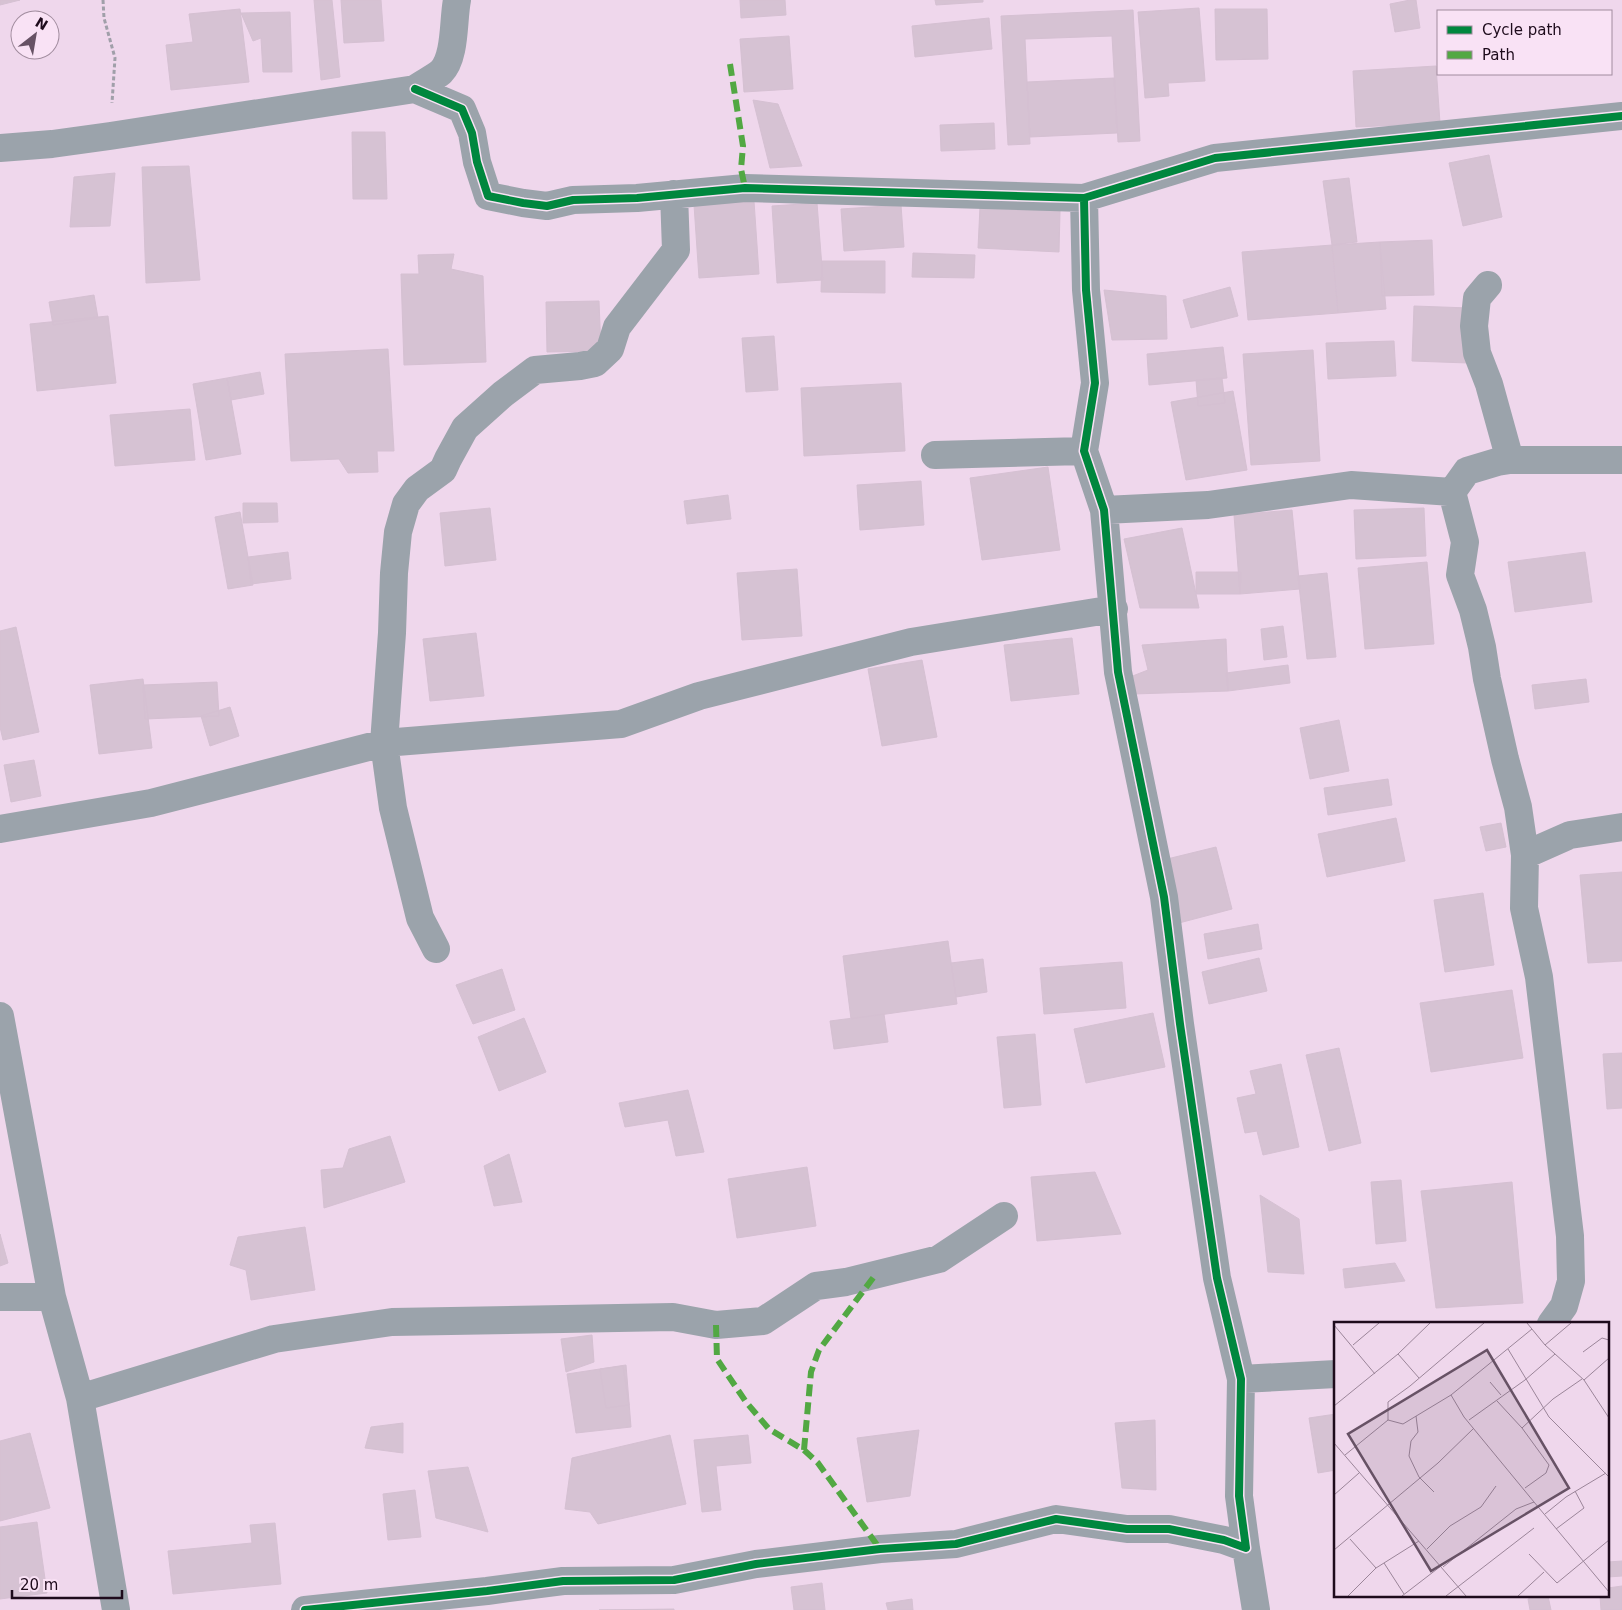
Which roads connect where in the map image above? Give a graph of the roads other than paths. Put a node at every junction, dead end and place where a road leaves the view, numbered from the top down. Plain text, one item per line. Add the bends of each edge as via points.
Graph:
1 (457, 0) edge
2 (415, 89) junction
3 (1622, 116) edge
4 (0, 148) edge
5 (674, 194) junction
6 (1084, 198) junction
7 (1488, 285) dead end
8 (1084, 452) junction
9 (934, 455) dead end
10 (1510, 460) junction
11 (1622, 460) edge
12 (1452, 492) junction
13 (1104, 510) junction
14 (1114, 609) junction
15 (384, 743) junction
16 (1622, 827) edge
17 (0, 829) edge
18 (1525, 855) junction
19 (436, 949) dead end
20 (0, 1016) edge
21 (1004, 1216) dead end
22 (0, 1297) edge
23 (52, 1297) junction
24 (1552, 1322) edge
25 (1334, 1374) edge
26 (1240, 1380) junction
27 (80, 1398) junction
28 (1246, 1548) junction
29 (116, 1610) edge
30 (305, 1610) edge
31 (1256, 1610) edge

1 - 2 street via 454,37 447,61 442,71
2 - 4 street via 110,136
2 - 5 street via 462,109 472,133 476,162 488,196 547,206 572,200
3 - 6 street via 1214,158
5 - 6 street via 745,188
5 - 15 street via 676,250 618,327 610,349 595,363 536,370 503,394 465,428 444,470 417,489 406,504 398,532 394,573
6 - 8 street via 1086,290 1095,383
7 - 10 street via 1477,298 1476,353 1489,384
8 - 9 street
8 - 13 street
10 - 11 street
10 - 12 street via 1467,471
12 - 13 street via 1351,485 1208,505
12 - 18 street via 1465,542 1460,575 1482,647 1486,679 1518,807
13 - 14 street
14 - 15 street via 911,642 699,696 622,724
14 - 26 street via 1118,672 1164,897 1217,1278
15 - 17 street via 151,803
15 - 19 street via 393,808 420,918
16 - 18 street via 1570,835
18 - 24 street via 1524,908 1539,977 1570,1236 1571,1281 1564,1306
20 - 23 street
21 - 27 street via 939,1259 846,1282 816,1286 763,1320 716,1325 673,1317 392,1322 274,1340
22 - 23 street
23 - 27 street
25 - 26 street
26 - 28 street via 1239,1496
27 - 29 street
28 - 30 street via 1169,1529 1127,1529 1056,1519 956,1544 880,1549 756,1564 674,1580 563,1581
28 - 31 street

